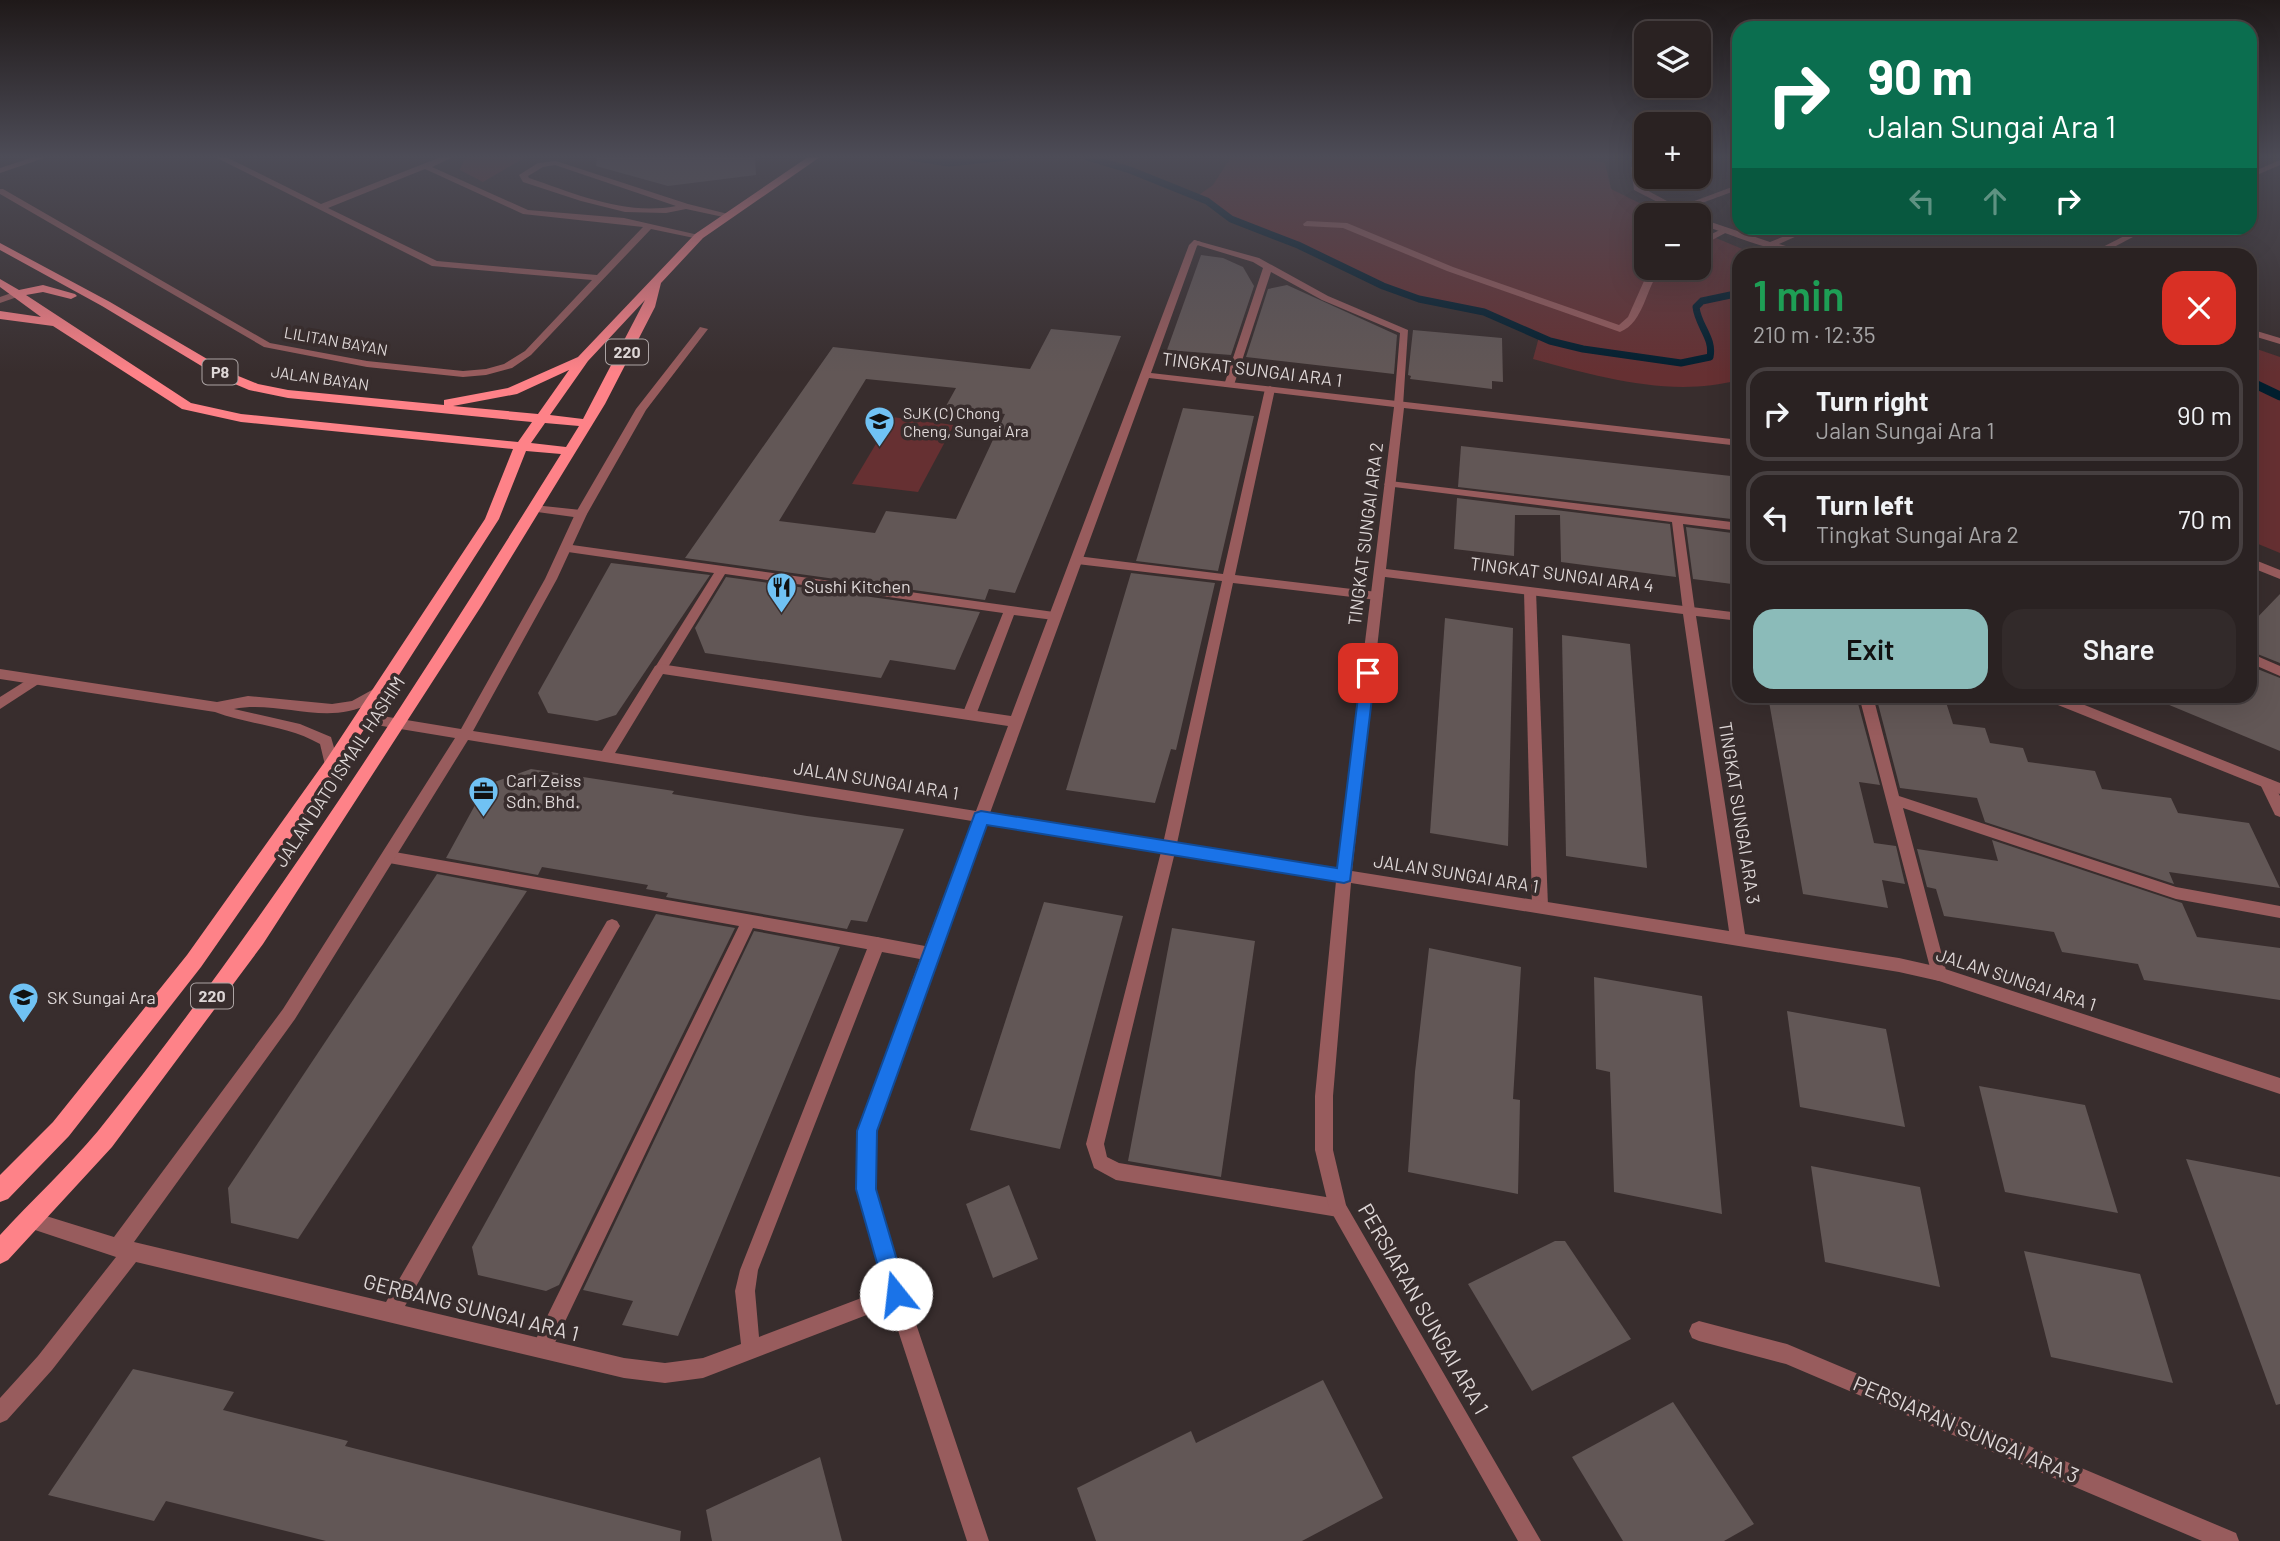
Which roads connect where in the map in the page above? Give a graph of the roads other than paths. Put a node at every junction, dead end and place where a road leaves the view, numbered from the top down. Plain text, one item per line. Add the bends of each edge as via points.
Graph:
1 (66, 229) edge
2 (365, 229) edge
3 (646, 229) edge
4 (664, 229) edge
5 (709, 229) edge
6 (1353, 229) edge
7 (1724, 229) edge
8 (1727, 230) junction
9 (1732, 232) edge
10 (1741, 235) edge
11 (1794, 235) edge
12 (2132, 235) edge
13 (699, 236) junction
14 (1711, 238) edge
15 (1770, 245) junction
16 (3, 247) edge
17 (1783, 248) edge
18 (2105, 248) edge
19 (1268, 266) junction
20 (599, 278) junction
21 (659, 278) junction
22 (1646, 280) edge
23 (0, 282) edge
24 (17, 294) junction
25 (0, 300) edge
26 (106, 304) junction
27 (0, 315) edge
28 (56, 322) junction
29 (703, 329) dead end
30 (2257, 334) edge
31 (2280, 341) edge
32 (584, 358) junction
33 (1145, 375) junction
34 (1229, 385) junction
35 (1270, 389) junction
36 (1399, 404) junction
37 (403, 406) junction
38 (540, 418) junction
39 (587, 423) junction
40 (1732, 442) edge
41 (522, 447) junction
42 (569, 451) junction
43 (1390, 484) junction
44 (534, 509) junction
45 (581, 514) junction
46 (1677, 520) junction
47 (1732, 526) edge
48 (565, 548) junction
49 (1077, 560) junction
50 (2257, 565) edge
51 (722, 570) junction
52 (1380, 572) junction
53 (2280, 575) edge
54 (1229, 578) junction
55 (1530, 591) junction
56 (1377, 596) junction
57 (1010, 610) junction
58 (1689, 611) junction
59 (1055, 616) junction
60 (1732, 616) edge
61 (2257, 660) edge
62 (660, 669) junction
63 (2280, 671) edge
64 (0, 674) edge
65 (35, 680) junction
66 (383, 689) junction
67 (1868, 703) edge
68 (2066, 703) edge
69 (0, 704) edge
70 (217, 707) junction
71 (969, 715) junction
72 (364, 718) junction
73 (399, 722) junction
74 (1016, 722) junction
75 (465, 733) junction
76 (606, 756) junction
77 (332, 765) junction
78 (2273, 786) edge
79 (1893, 799) junction
80 (2280, 811) edge
81 (981, 818) junction
82 (1168, 848) junction
83 (389, 857) junction
84 (1344, 876) junction
85 (1540, 906) junction
86 (2280, 912) edge
87 (749, 921) junction
88 (612, 926) dead end
89 (1738, 939) junction
90 (877, 944) junction
91 (930, 954) junction
92 (1939, 974) junction
93 (2280, 1086) edge
94 (0, 1191) edge
95 (1338, 1208) junction
96 (30, 1220) junction
97 (125, 1249) junction
98 (0, 1252) edge
99 (896, 1294) junction
100 (391, 1312) junction
101 (1699, 1331) dead end
102 (542, 1348) junction
103 (751, 1349) junction
104 (0, 1413) edge
105 (978, 1541) edge
106 (1530, 1541) edge
107 (2228, 1541) edge

1 - 20 street, LILITAN BAYAN via 267,345 367,364 463,374 508,366 528,353
2 - 20 street via 435,264
3 - 20 street, LILITAN BAYAN
4 - 13 street
5 - 13 main road, JALAN DATO ISMAIL HASHIM / 220
6 - 22 street via 1450,269 1620,328 1630,323
7 - 8 street
8 - 9 street
8 - 14 street
10 - 15 street
11 - 15 street
12 - 18 street
13 - 21 main road, JALAN DATO ISMAIL HASHIM / 220
15 - 17 street
16 - 24 main road via 36,279
16 - 26 main road, JALAN BAYAN / P8
19 - 33 street via 1193,245
19 - 34 street
19 - 36 street, TINGKAT SUNGAI ARA 2 via 1325,298 1405,332
21 - 32 main road, JALAN DATO ISMAIL HASHIM / 220
21 - 39 main road, JALAN DATO ISMAIL HASHIM / 220 via 620,368
23 - 24 main road, P8
24 - 25 street
24 - 26 main road via 51,289
24 - 28 main road, P8
26 - 37 main road, JALAN BAYAN / P8 via 227,376 254,387
27 - 28 main road
28 - 41 main road, P8 via 187,406 241,418
29 - 45 street via 641,409
30 - 31 street
32 - 37 main road via 532,384 499,394
32 - 38 main road, JALAN DATO ISMAIL HASHIM / 220
33 - 34 street, TINGKAT SUNGAI ARA 1
33 - 49 street, TINGKAT SUNGAI ARA 1
34 - 35 street, TINGKAT SUNGAI ARA 1
35 - 36 street, TINGKAT SUNGAI ARA 1
35 - 54 street
36 - 40 street, TINGKAT SUNGAI ARA 1
36 - 43 street, TINGKAT SUNGAI ARA 2
37 - 38 main road, JALAN BAYAN / P8
38 - 39 main road, JALAN BAYAN / P8
38 - 41 main road, JALAN DATO ISMAIL HASHIM / 220
39 - 42 main road, JALAN DATO ISMAIL HASHIM / 220
41 - 42 main road, P8
41 - 66 main road, JALAN DATO ISMAIL HASHIM / 220 via 492,519
42 - 44 main road, JALAN DATO ISMAIL HASHIM / 220
43 - 46 street
43 - 52 street, TINGKAT SUNGAI ARA 2
44 - 45 street
44 - 73 main road, JALAN DATO ISMAIL HASHIM / 220
45 - 48 street
46 - 47 street
46 - 58 street, TINGKAT SUNGAI ARA 3
48 - 51 street
48 - 75 street
49 - 54 street
49 - 59 street, TINGKAT SUNGAI ARA 1
50 - 53 street
51 - 57 street
51 - 62 street
52 - 55 street, TINGKAT SUNGAI ARA 4
52 - 56 street, TINGKAT SUNGAI ARA 2
54 - 56 street
54 - 82 street
55 - 58 street, TINGKAT SUNGAI ARA 4
55 - 85 street
56 - 84 street, TINGKAT SUNGAI ARA 2
57 - 59 street
57 - 71 street
58 - 60 street, TINGKAT SUNGAI ARA 4
58 - 89 street, TINGKAT SUNGAI ARA 3
59 - 74 street, TINGKAT SUNGAI ARA 1
61 - 63 street
62 - 71 street
62 - 76 street
64 - 65 street
65 - 69 street
65 - 70 street
66 - 70 street via 355,705 332,709 248,701
66 - 72 main road, JALAN DATO ISMAIL HASHIM / 220
67 - 79 street
68 - 78 street
70 - 77 street via 233,715 310,730 326,741
71 - 74 street
72 - 73 street, JALAN SUNGAI ARA 1
72 - 77 main road, JALAN DATO ISMAIL HASHIM / 220
73 - 75 street, JALAN SUNGAI ARA 1
73 - 96 main road, JALAN DATO ISMAIL HASHIM / 220 via 256,938 104,1140
74 - 81 street, TINGKAT SUNGAI ARA 1
75 - 76 street, JALAN SUNGAI ARA 1
75 - 83 street
76 - 81 street, JALAN SUNGAI ARA 1
77 - 94 main road, JALAN DATO ISMAIL HASHIM / 220 via 194,961 61,1129
78 - 80 street
79 - 86 street via 2176,893
79 - 92 street
81 - 82 street, JALAN SUNGAI ARA 1
81 - 91 street, TINGKAT SUNGAI ARA 1
82 - 84 street, JALAN SUNGAI ARA 1
82 - 95 street via 1095,1143 1100,1162 1116,1171
83 - 87 street
83 - 97 street via 289,1014
84 - 85 street, JALAN SUNGAI ARA 1
84 - 95 street, PERSIARAN SUNGAI ARA 1 via 1324,1150
85 - 89 street, JALAN SUNGAI ARA 1
87 - 90 street
87 - 102 street
88 - 100 street
89 - 92 street, JALAN SUNGAI ARA 1
90 - 91 street
90 - 103 street via 749,1270 745,1291
91 - 99 street, TINGKAT SUNGAI ARA 1 via 867,1131 866,1189
92 - 93 street, JALAN SUNGAI ARA 1
95 - 106 street, PERSIARAN SUNGAI ARA 1
96 - 97 street, GERBANG SUNGAI ARA 1
96 - 98 main road, JALAN DATO ISMAIL HASHIM / 220
97 - 100 street, GERBANG SUNGAI ARA 1
97 - 104 street via 45,1363
99 - 103 street, GERBANG SUNGAI ARA 1
99 - 105 street, TINGKAT SUNGAI ARA 1
100 - 102 street, GERBANG SUNGAI ARA 1
101 - 107 street, PERSIARAN SUNGAI ARA 3 via 1787,1354
102 - 103 street, GERBANG SUNGAI ARA 1 via 665,1373 703,1368

